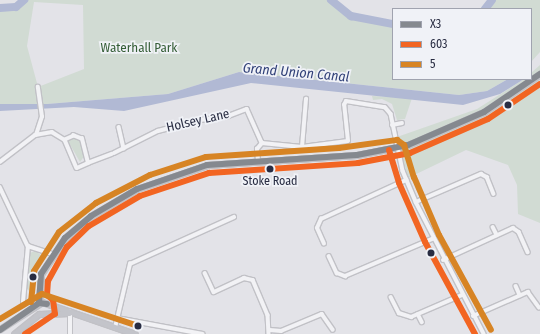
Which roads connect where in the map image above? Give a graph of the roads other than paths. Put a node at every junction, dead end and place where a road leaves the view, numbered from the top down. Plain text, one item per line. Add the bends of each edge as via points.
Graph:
1 (531, 80) edge
2 (38, 87) dead end
3 (306, 99) dead end
4 (402, 123) dead end
5 (392, 124) junction
6 (119, 127) dead end
7 (36, 135) junction
8 (65, 140) junction
9 (262, 143) junction
10 (302, 147) junction
11 (124, 148) junction
12 (397, 148) junction
13 (258, 161) junction
14 (0, 162) edge
15 (88, 163) junction
16 (406, 180) junction
17 (0, 187) edge
18 (494, 194) dead end
19 (416, 202) junction
20 (234, 217) dead end
21 (493, 227) dead end
22 (497, 235) junction
23 (432, 239) junction
24 (324, 244) dead end
25 (28, 246) junction
26 (528, 252) dead end
27 (52, 254) junction
28 (330, 256) dead end
29 (443, 260) junction
30 (206, 273) dead end
31 (516, 286) dead end
32 (462, 295) junction
33 (520, 295) junction
34 (391, 296) dead end
35 (23, 302) dead end
36 (37, 304) junction
37 (47, 304) junction
38 (539, 307) dead end
39 (47, 312) junction
40 (70, 312) junction
41 (39, 314) junction
42 (418, 314) junction
43 (473, 316) junction
44 (117, 318) junction
45 (422, 322) dead end
46 (7, 325) junction
47 (114, 328) junction
48 (0, 329) edge
49 (333, 330) dead end
50 (269, 332) edge
51 (14, 333) edge
52 (70, 334) edge
53 (135, 334) edge
54 (203, 334) edge
55 (484, 334) edge

1 - 12 street via 467,121
2 - 7 street via 42,111
3 - 10 street
4 - 5 street
5 - 10 street via 386,107 346,101 348,141
5 - 12 street
6 - 11 street
7 - 8 street via 52,132
7 - 14 street
8 - 15 street via 77,168
8 - 15 street via 74,136 82,139
9 - 10 street
9 - 11 street, Holsey Lane via 247,109 226,117 180,124
9 - 13 street via 257,149
11 - 15 street, Holsey Lane
12 - 13 street
12 - 16 street
13 - 27 street via 200,166 137,189 84,220
16 - 19 street
16 - 24 street via 321,218 317,228
17 - 25 street
18 - 19 street via 487,177 481,174
19 - 23 street
20 - 44 street via 130,264
21 - 22 street
22 - 26 street via 513,228 519,232
22 - 29 street
23 - 28 street via 345,276 337,273
23 - 29 street
25 - 27 street
25 - 35 street
27 - 36 street via 40,279
29 - 32 street
30 - 50 street via 214,292 244,278 252,279 266,308
31 - 33 street
32 - 42 street
32 - 43 street
33 - 38 street via 532,294
33 - 43 street
34 - 42 street via 401,314 411,317
36 - 37 street
36 - 41 street
36 - 46 street
37 - 39 street
37 - 40 street
39 - 40 street
39 - 41 street
40 - 47 street
40 - 52 street
41 - 51 street
42 - 45 street
43 - 55 street
44 - 47 street
44 - 54 street
46 - 48 street
46 - 51 street
47 - 53 street
49 - 50 street via 322,314 281,332

